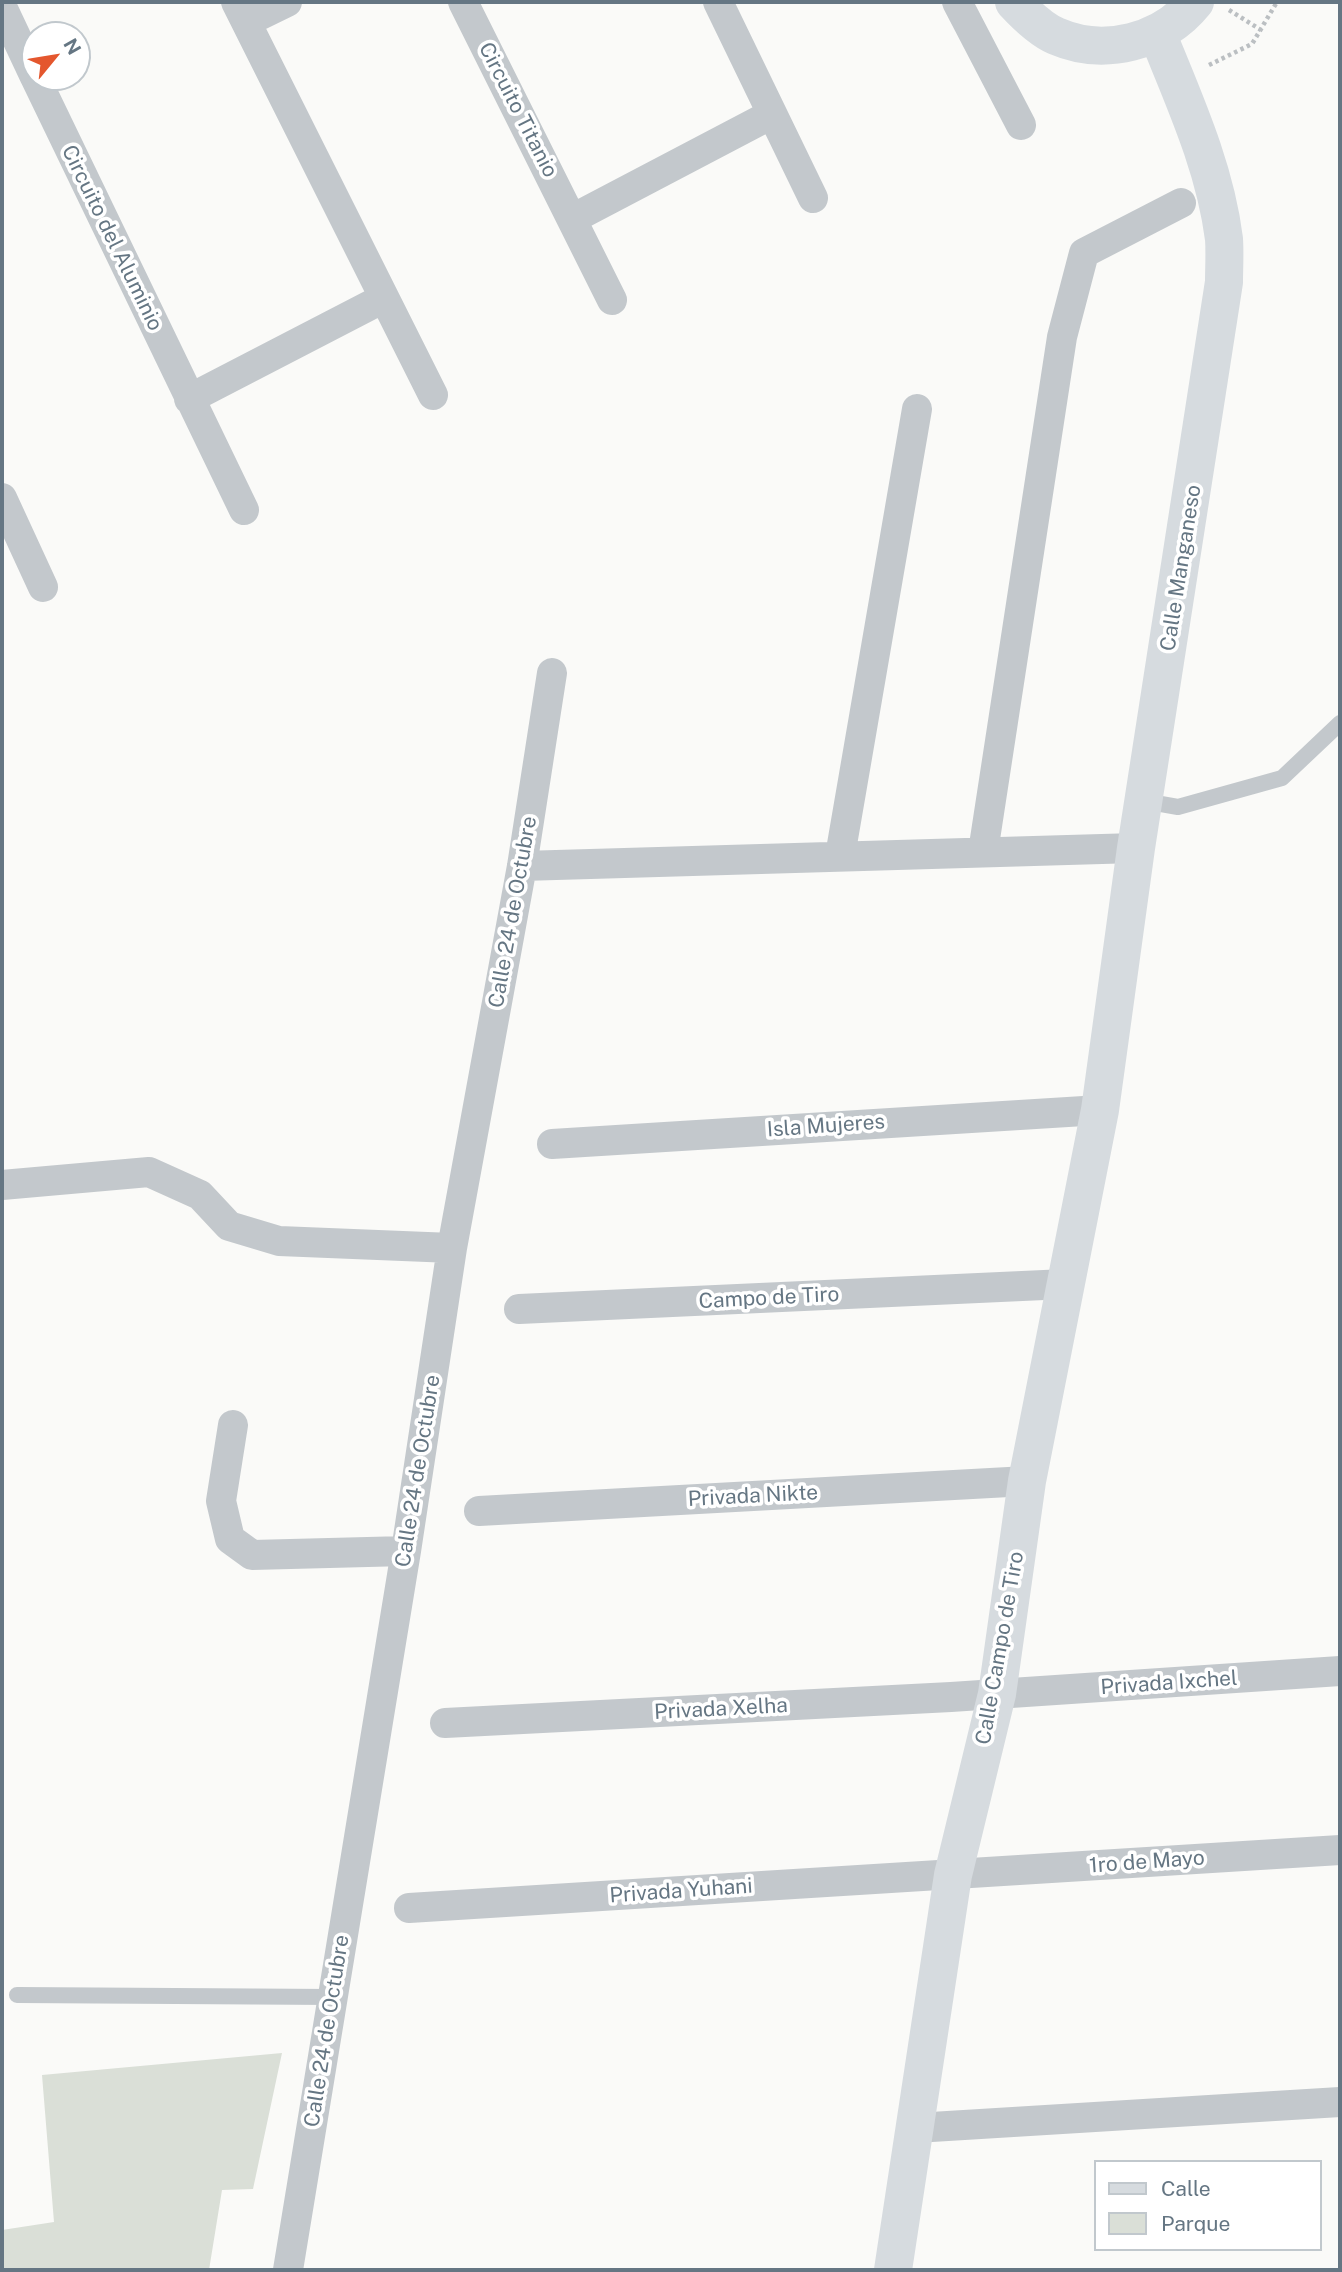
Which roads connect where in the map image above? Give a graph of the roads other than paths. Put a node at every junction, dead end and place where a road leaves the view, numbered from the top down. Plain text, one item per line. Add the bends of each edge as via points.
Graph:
1 (287, 2) edge
2 (463, 2) edge
3 (718, 2) edge
4 (957, 2) edge
5 (1014, 2) edge
6 (1212, 6) edge
7 (2, 7) edge
8 (241, 12) edge
9 (1157, 33) junction
10 (21, 47) edge
11 (42, 91) edge
12 (772, 114) junction
13 (1021, 125) dead end
14 (813, 198) dead end
15 (1181, 203) dead end
16 (572, 219) junction
17 (384, 298) junction
18 (612, 300) dead end
19 (433, 395) dead end
20 (189, 399) junction
21 (917, 410) dead end
22 (2, 498) edge
23 (244, 510) dead end
24 (43, 587) dead end
25 (552, 673) dead end
26 (1340, 723) edge
27 (1144, 801) junction
28 (1136, 848) junction
29 (983, 852) junction
30 (839, 856) junction
31 (522, 866) junction
32 (1100, 1110) junction
33 (552, 1144) dead end
34 (2, 1185) edge
35 (452, 1248) junction
36 (1066, 1284) junction
37 (519, 1309) dead end
38 (233, 1425) dead end
39 (1027, 1481) junction
40 (479, 1511) dead end
41 (406, 1551) junction
42 (1340, 1671) edge
43 (997, 1694) junction
44 (445, 1723) dead end
45 (1340, 1850) edge
46 (953, 1875) junction
47 (409, 1909) dead end
48 (17, 1996) dead end
49 (333, 1997) junction
50 (1340, 2102) edge
51 (915, 2128) junction
52 (288, 2270) edge
53 (894, 2270) edge

1 - 8 street
2 - 16 street, Circuito Titanio
3 - 12 street
4 - 13 street
5 - 9 street via 1056,36 1090,45 1125,45
6 - 9 street via 1184,15
7 - 10 street, Circuito del Aluminio
8 - 17 street
9 - 27 street, Calle Manganeso via 1202,147 1224,240 1224,282
11 - 20 street, Circuito del Aluminio
12 - 14 street
12 - 16 street
15 - 29 street via 1084,253 1062,337
16 - 18 street, Circuito Titanio
17 - 19 street
17 - 20 street
20 - 23 street, Circuito del Aluminio
21 - 30 street
22 - 24 street
25 - 31 street, Calle 24 de Octubre
26 - 27 lane via 1282,778 1178,807
27 - 28 street, Calle Manganeso
28 - 29 street
28 - 32 street, Calle Manganeso
29 - 30 street
30 - 31 street
31 - 35 street, Calle 24 de Octubre
32 - 33 street, Isla Mujeres
32 - 36 street, Calle Campo de Tiro
34 - 35 street via 149,1172 200,1195 229,1226 279,1241
35 - 41 street, Calle 24 de Octubre
36 - 37 street, Campo de Tiro
36 - 39 street, Calle Campo de Tiro
38 - 41 street via 221,1501 230,1539 252,1555
39 - 40 street, Privada Nikte
39 - 43 street, Calle Campo de Tiro
41 - 49 street, Calle 24 de Octubre
42 - 43 street, Privada Ixchel
43 - 44 street, Privada Xelha
43 - 46 street, Calle Campo de Tiro
45 - 46 street, 1ro de Mayo
46 - 47 street, Privada Yuhani
46 - 51 street, Calle Campo de Tiro
48 - 49 lane
49 - 52 street, Calle 24 de Octubre
50 - 51 street
51 - 53 street, Calle Campo de Tiro

